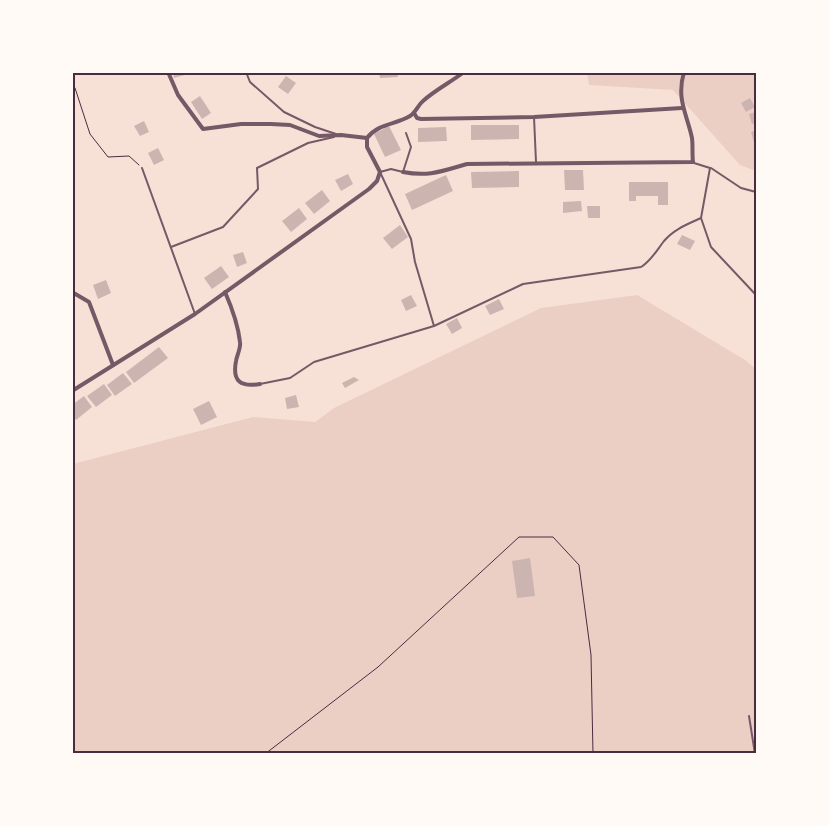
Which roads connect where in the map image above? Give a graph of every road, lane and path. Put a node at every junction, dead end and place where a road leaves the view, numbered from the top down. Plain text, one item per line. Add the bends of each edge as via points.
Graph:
1 (168, 72) edge
2 (246, 72) edge
3 (464, 72) edge
4 (684, 72) edge
5 (72, 91) edge
6 (682, 108) junction
7 (414, 113) junction
8 (534, 117) junction
9 (406, 132) dead end
10 (341, 135) junction
11 (367, 138) junction
12 (692, 162) junction
13 (536, 163) junction
14 (142, 168) joint
15 (710, 168) junction
16 (380, 172) junction
17 (403, 172) junction
18 (756, 192) edge
19 (701, 218) junction
20 (171, 247) junction
21 (72, 292) edge
22 (225, 292) junction
23 (756, 295) edge
24 (195, 314) junction
25 (434, 326) junction
26 (113, 365) junction
27 (260, 384) joint
28 (72, 391) edge
29 (749, 716) dead end
30 (265, 754) edge
31 (593, 754) edge
32 (755, 754) edge

1 - 10 street via 178,95 204,129 272,124 290,125 319,136
2 - 10 lane via 250,82 284,112 314,127
3 - 7 street via 421,102
4 - 6 street
5 - 14 path via 75,88 90,134 108,157 129,156
6 - 8 street
6 - 12 street via 692,138
7 - 8 street via 421,119
7 - 11 street via 372,131
8 - 13 lane
9 - 17 lane via 411,147
10 - 11 street
10 - 20 lane via 308,144 257,168 258,189 223,227
11 - 16 street via 367,147
12 - 13 street
12 - 15 lane
13 - 17 street via 467,164 432,174
14 - 20 lane
15 - 18 lane via 741,188
15 - 19 lane
16 - 17 lane via 390,169
16 - 22 street via 369,189
16 - 25 lane via 411,239
19 - 23 lane via 711,247
19 - 25 lane via 681,226 641,267 523,284
20 - 24 lane
21 - 26 street via 89,302
22 - 24 street
22 - 27 street via 234,314 240,344 235,375 248,386
24 - 26 street
25 - 27 lane via 314,362 290,378
26 - 28 street
29 - 32 lane
30 - 31 path via 378,668 519,537 553,538 579,565 591,655

